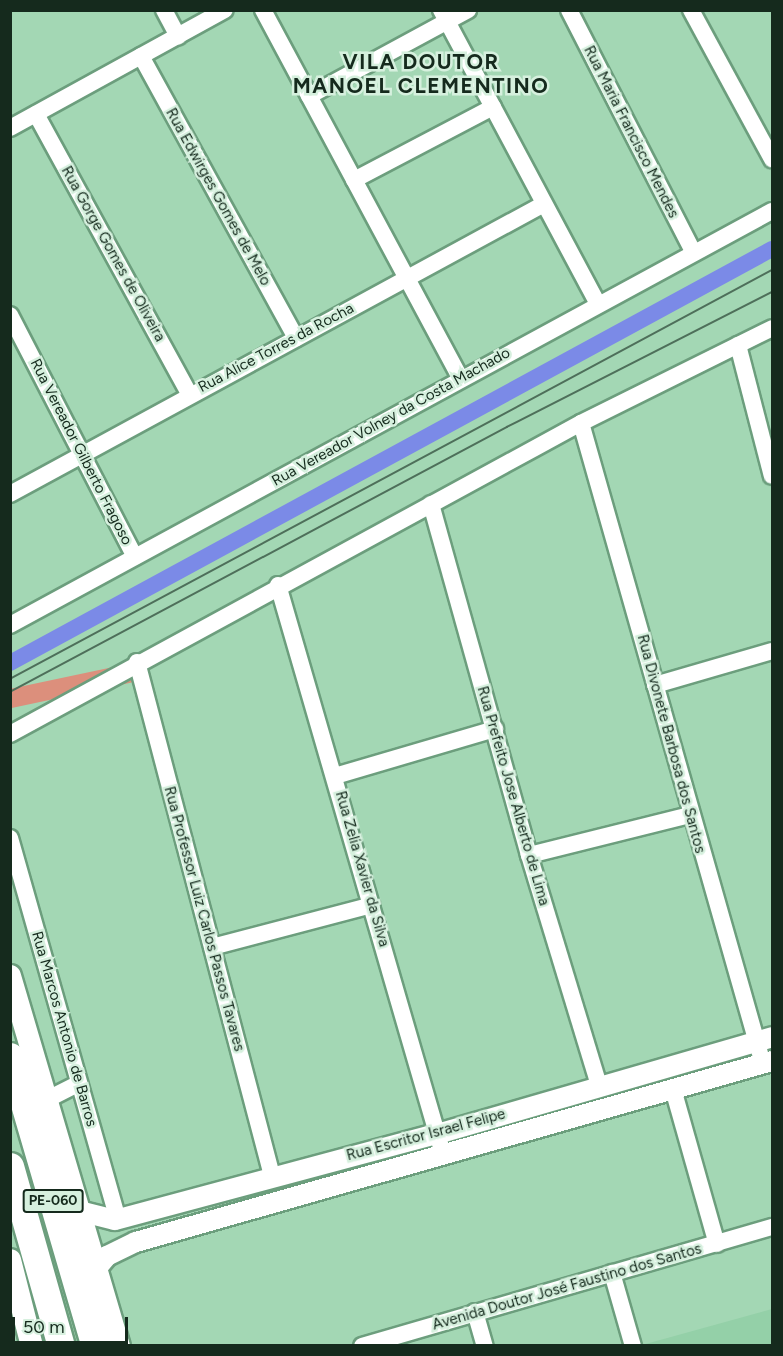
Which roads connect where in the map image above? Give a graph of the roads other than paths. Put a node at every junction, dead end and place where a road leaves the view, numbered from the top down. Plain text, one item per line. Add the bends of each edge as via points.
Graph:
1 (164, 10) edge
2 (225, 10) edge
3 (263, 10) edge
4 (468, 10) edge
5 (569, 10) edge
6 (691, 10) edge
7 (445, 16) edge
8 (178, 36) junction
9 (141, 56) junction
10 (309, 96) junction
11 (493, 107) junction
12 (36, 114) junction
13 (10, 128) edge
14 (772, 159) edge
15 (354, 180) junction
16 (542, 206) junction
17 (772, 211) edge
18 (694, 253) junction
19 (406, 277) junction
20 (598, 304) junction
21 (10, 315) edge
22 (772, 328) edge
23 (296, 338) junction
24 (738, 345) junction
25 (461, 379) junction
26 (190, 395) junction
27 (581, 423) junction
28 (84, 453) junction
29 (772, 476) edge
30 (10, 494) edge
31 (431, 504) junction
32 (135, 557) junction
33 (278, 585) junction
34 (10, 625) edge
35 (772, 651) edge
36 (137, 662) junction
37 (655, 686) junction
38 (495, 729) junction
39 (10, 734) edge
40 (335, 776) junction
41 (690, 814) junction
42 (10, 838) edge
43 (528, 855) junction
44 (372, 905) junction
45 (212, 947) junction
46 (10, 976) edge
47 (765, 1039) edge
48 (10, 1056) edge
49 (768, 1062) edge
50 (78, 1084) junction
51 (598, 1086) junction
52 (673, 1089) junction
53 (48, 1099) junction
54 (437, 1134) junction
55 (443, 1154) junction
56 (10, 1166) edge
57 (272, 1176) junction
58 (79, 1211) junction
59 (118, 1219) junction
60 (772, 1227) edge
61 (717, 1244) junction
62 (10, 1260) edge
63 (96, 1269) junction
64 (612, 1273) junction
65 (476, 1312) junction
66 (32, 1346) edge
67 (61, 1346) edge
68 (95, 1346) edge
69 (118, 1346) edge
70 (362, 1346) edge
71 (485, 1346) edge
72 (633, 1346) edge

1 - 8 street
2 - 8 street
3 - 10 street
4 - 7 street
5 - 18 street, Rua Maria Francisco Mendes
6 - 14 street
7 - 10 street
7 - 11 street
8 - 9 street
9 - 12 street
9 - 23 street, Rua Edwirges Gomes de Melo
10 - 15 street
11 - 15 street
11 - 16 street
12 - 13 street
12 - 26 street, Rua Gorge Gomes de Oliveira
15 - 19 street
16 - 19 street, Rua Alice Torres da Rocha
16 - 20 street
17 - 18 street, Rua Vereador Volney da Costa Machado
18 - 20 street, Rua Vereador Volney da Costa Machado
19 - 23 street, Rua Alice Torres da Rocha
19 - 25 street
20 - 25 street, Rua Vereador Volney da Costa Machado
21 - 28 street, Rua Vereador Gilberto Fragoso
22 - 24 street
23 - 26 street, Rua Alice Torres da Rocha
24 - 27 street
24 - 29 street
25 - 32 street, Rua Vereador Volney da Costa Machado
26 - 28 street, Rua Alice Torres da Rocha
27 - 31 street
27 - 37 street, Rua Divonete Barbosa dos Santos
28 - 30 street, Rua Alice Torres da Rocha
28 - 32 street, Rua Vereador Gilberto Fragoso
31 - 33 street
31 - 38 street, Rua Prefeito Jose Alberto de Lima
32 - 34 street, Rua Vereador Volney da Costa Machado
33 - 36 street
33 - 40 street, Rua Zelia Xavier da Silva
35 - 37 street
36 - 39 street
36 - 45 street, Rua Professor Luiz Carlos Passos Tavares
37 - 41 street, Rua Divonete Barbosa dos Santos
38 - 40 street
38 - 43 street, Rua Prefeito Jose Alberto de Lima
40 - 44 street, Rua Zelia Xavier da Silva
41 - 43 street
41 - 47 street, Rua Divonete Barbosa dos Santos
42 - 50 street, Rua Marcos Antonio de Barros
43 - 51 street, Rua Prefeito Jose Alberto de Lima
44 - 45 street
44 - 54 street, Rua Zelia Xavier da Silva
45 - 57 street, Rua Professor Luiz Carlos Passos Tavares
46 - 53 main road, PE-060
47 - 49 street, Rua Divonete Barbosa dos Santos
47 - 51 street, Rua Escritor Israel Felipe
48 - 68 highway, PE-060
49 - 52 street, Rua Escritor Israel Felipe
50 - 53 street
50 - 59 street, Rua Marcos Antonio de Barros
51 - 54 street, Rua Escritor Israel Felipe
52 - 55 street, Rua Escritor Israel Felipe
52 - 61 street
53 - 58 main road, PE-060
54 - 55 street, Rua Zelia Xavier da Silva
54 - 57 street, Rua Escritor Israel Felipe
55 - 63 street, Rua Escritor Israel Felipe via 136,1242 107,1256
56 - 67 highway, PE-060
57 - 59 street, Rua Escritor Israel Felipe
58 - 59 street, Rua Escritor Israel Felipe
58 - 63 main road, PE-060
60 - 61 street, Avenida Doutor José Faustino dos Santos
61 - 64 street, Avenida Doutor José Faustino dos Santos
62 - 66 main road
63 - 69 main road, PE-060
64 - 65 street, Avenida Doutor José Faustino dos Santos
64 - 72 street
65 - 70 street, Avenida Doutor José Faustino dos Santos
65 - 71 street

